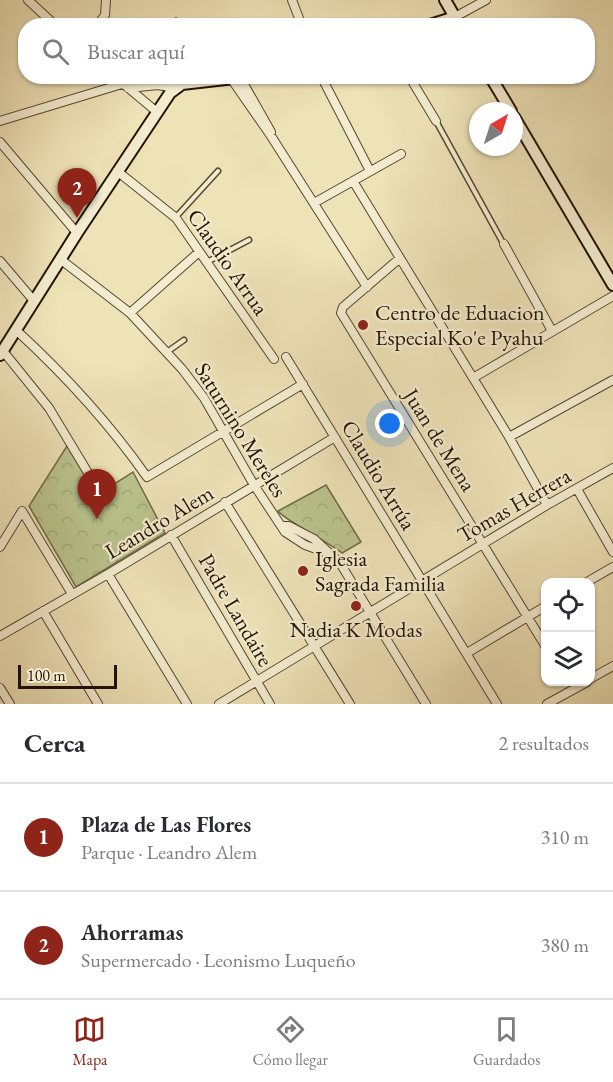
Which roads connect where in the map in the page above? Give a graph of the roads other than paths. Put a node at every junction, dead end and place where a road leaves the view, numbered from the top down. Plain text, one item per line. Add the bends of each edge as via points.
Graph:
1 (28, 0) edge
2 (106, 0) edge
3 (292, 0) edge
4 (445, 0) edge
5 (486, 0) edge
6 (47, 18) edge
7 (103, 18) edge
8 (299, 18) edge
9 (456, 18) edge
10 (462, 18) edge
11 (175, 84) edge
12 (239, 84) edge
13 (325, 84) edge
14 (414, 84) edge
15 (495, 84) edge
16 (125, 86) junction
17 (506, 102) edge
18 (0, 110) edge
19 (157, 112) junction
20 (3, 120) edge
21 (436, 122) joint
22 (523, 132) edge
23 (0, 142) edge
24 (401, 154) dead end
25 (117, 171) junction
26 (218, 171) dead end
27 (370, 171) junction
28 (353, 181) junction
29 (314, 203) junction
30 (176, 218) junction
31 (77, 233) junction
32 (249, 240) dead end
33 (504, 243) joint
34 (199, 252) junction
35 (400, 258) junction
36 (60, 259) junction
37 (0, 261) edge
38 (206, 262) junction
39 (613, 285) edge
40 (367, 287) junction
41 (613, 296) edge
42 (34, 301) junction
43 (130, 313) junction
44 (16, 330) junction
45 (552, 331) junction
46 (184, 340) dead end
47 (167, 352) junction
48 (2, 353) edge
49 (286, 357) dead end
50 (274, 358) dead end
51 (473, 378) junction
52 (613, 380) edge
53 (303, 384) junction
54 (224, 431) junction
55 (335, 437) junction
56 (509, 437) junction
57 (613, 468) edge
58 (254, 485) junction
59 (96, 486) dead end
60 (577, 489) junction
61 (225, 502) junction
62 (547, 505) junction
63 (171, 535) junction
64 (483, 544) junction
65 (0, 548) edge
66 (613, 552) edge
67 (613, 567) edge
68 (108, 574) junction
69 (594, 578) edge
70 (422, 581) junction
71 (72, 594) junction
72 (541, 609) edge
73 (43, 611) junction
74 (369, 612) junction
75 (527, 617) junction
76 (0, 636) edge
77 (541, 639) edge
78 (314, 646) junction
79 (467, 652) junction
80 (613, 666) edge
81 (595, 677) edge
82 (256, 681) junction
83 (569, 686) edge
84 (578, 686) edge
85 (0, 688) edge
86 (571, 690) junction
87 (9, 704) edge
88 (98, 704) edge
89 (187, 704) edge
90 (219, 704) edge
91 (270, 704) edge
92 (350, 704) edge
93 (426, 704) edge
94 (498, 704) edge
95 (547, 704) edge

1 - 6 street
2 - 7 street
3 - 8 street
4 - 9 street
5 - 10 street
11 - 16 street
11 - 19 street
12 - 29 street
13 - 27 street
14 - 21 street
15 - 17 street
16 - 19 street
16 - 20 street
18 - 20 street
19 - 25 street
21 - 33 lane
22 - 39 street
23 - 31 street
24 - 27 street
25 - 30 street, Claudio Arrua
25 - 31 street
26 - 30 lane
27 - 28 street
28 - 29 street
28 - 35 street
29 - 40 street
30 - 34 street, Claudio Arrua
31 - 36 street
32 - 38 lane
33 - 45 street
34 - 38 street, Claudio Arrua
34 - 43 street
35 - 40 street
35 - 51 street
36 - 42 street
36 - 43 street, Saturnino Mereles
37 - 42 street
38 - 50 street, Claudio Arrua
40 - 64 street, Juan de Mena via 341,313
41 - 45 street
42 - 44 street
43 - 47 street, Saturnino Mereles
44 - 48 street
44 - 54 street via 118,436 147,477
45 - 51 street
46 - 47 lane
47 - 54 street, Saturnino Mereles via 204,398
48 - 59 street via 49,408
49 - 53 street, Claudio Arrúa
51 - 56 street
52 - 56 street
53 - 54 street
53 - 55 street, Claudio Arrúa
54 - 58 street, Saturnino Mereles
55 - 58 street, Leandro Alem
55 - 70 street, Claudio Arrúa
56 - 62 street
57 - 60 street, Tomas Herrera
58 - 61 street, Leandro Alem
58 - 74 street, Saturnino Mereles via 283,526 307,535 340,563
60 - 62 street, Tomas Herrera
60 - 66 street
61 - 63 street, Leandro Alem
61 - 78 street
62 - 64 street, Tomas Herrera
63 - 68 street, Leandro Alem
63 - 82 street, Padre Landaire
64 - 70 street, Tomas Herrera
64 - 75 street, Juan de Mena
65 - 71 street via 22,511
67 - 69 street
68 - 71 street, Leandro Alem
68 - 89 street
70 - 74 street, Tomas Herrera
70 - 79 street, Claudio Arrúa
71 - 73 street, Leandro Alem
72 - 75 street
73 - 76 street, Leandro Alem
73 - 88 street
74 - 78 street, Tomas Herrera
74 - 93 street, Saturnino Mereles
75 - 77 street, Juan de Mena
75 - 79 street
78 - 82 street, Tomas Herrera
78 - 92 street
79 - 94 street, Claudio Arrúa
80 - 81 street
82 - 90 street, Tomas Herrera
82 - 91 street, Padre Landaire
83 - 86 street
84 - 86 street
85 - 87 street
86 - 95 street

